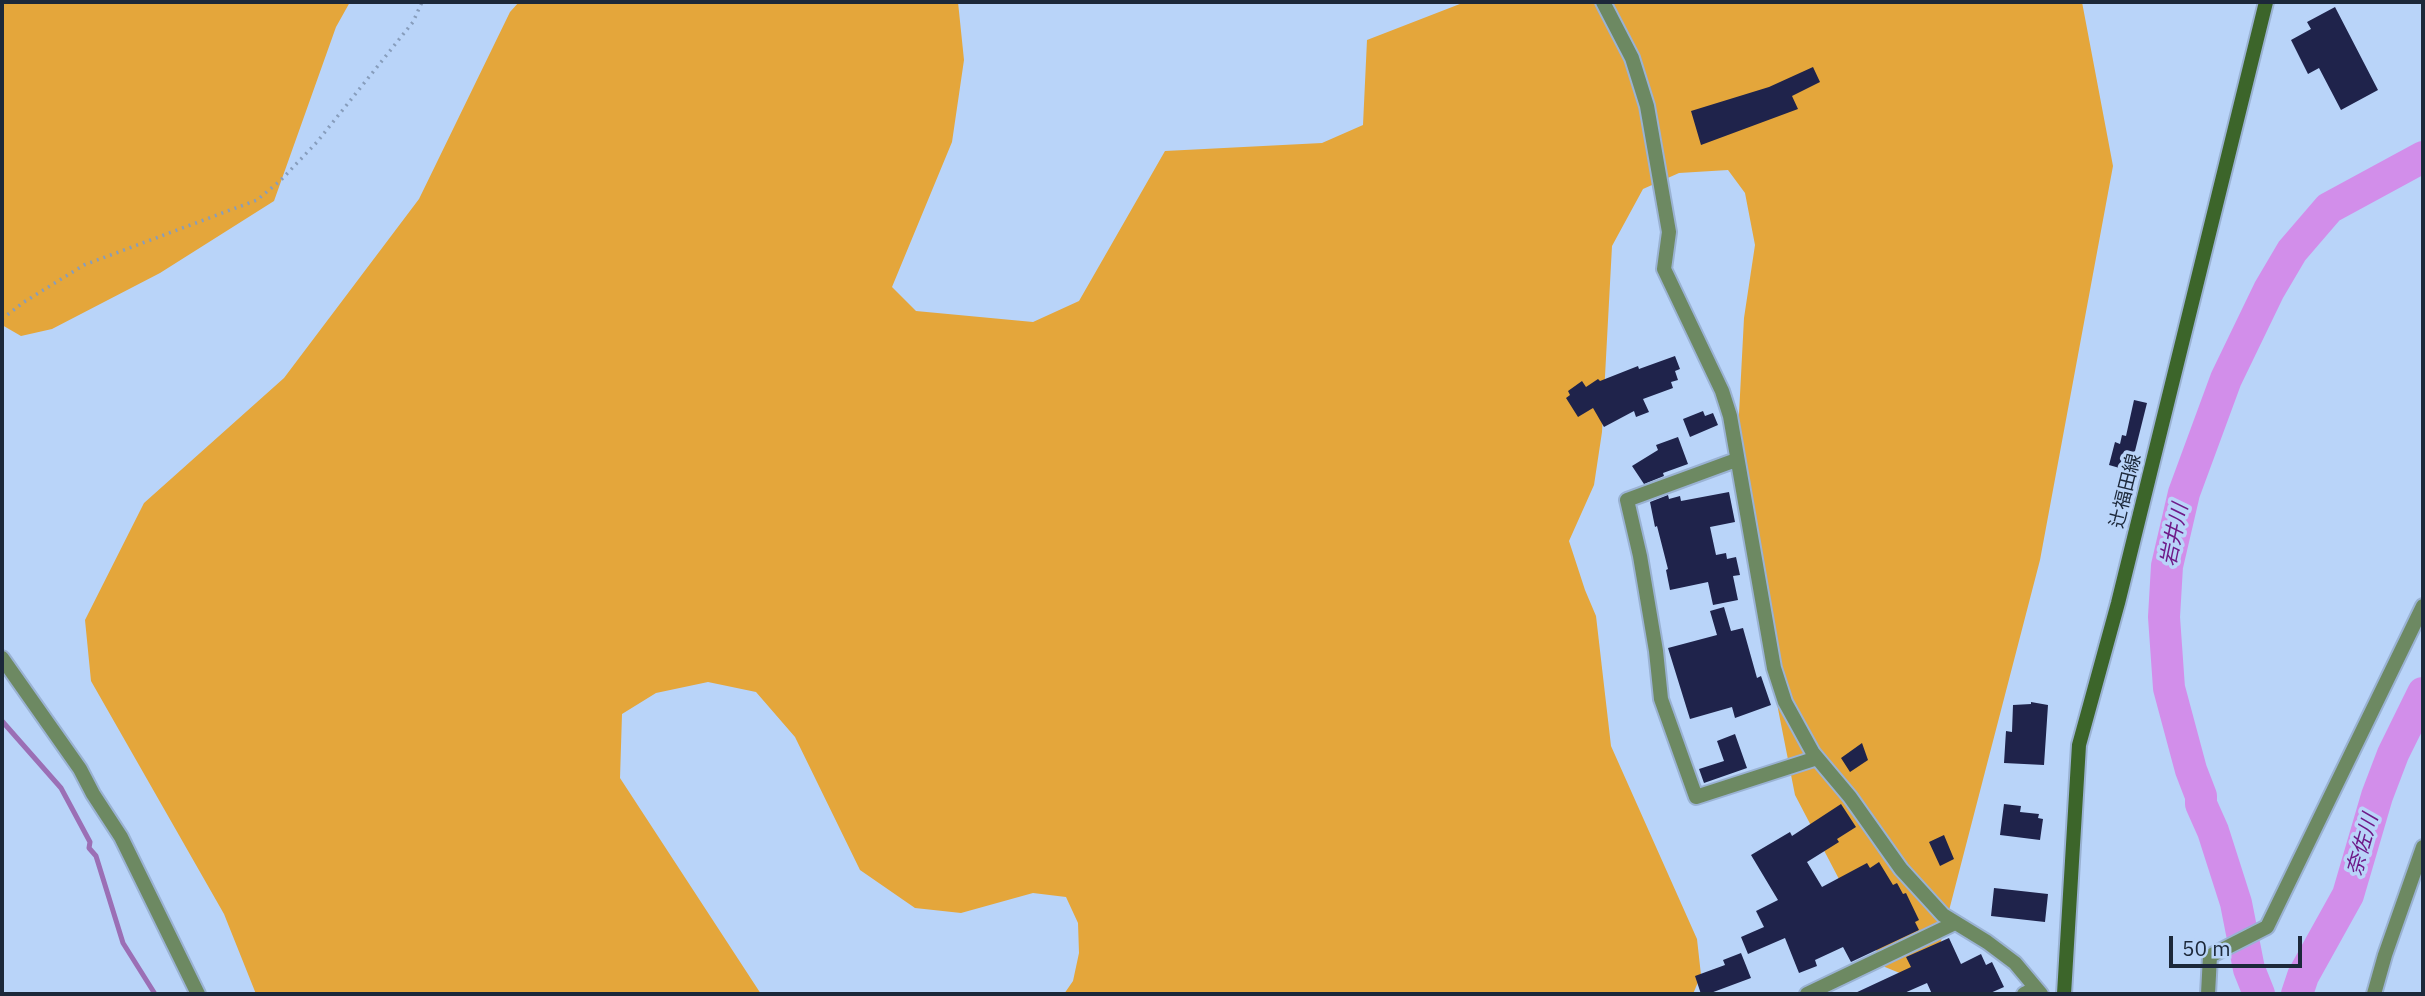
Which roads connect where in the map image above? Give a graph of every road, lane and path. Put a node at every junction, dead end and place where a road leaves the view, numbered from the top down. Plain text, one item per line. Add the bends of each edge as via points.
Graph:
1 (422, 2) edge
2 (1603, 2) edge
3 (2266, 2) edge
4 (2, 319) edge
5 (1737, 460) junction
6 (2423, 606) edge
7 (2, 658) edge
8 (1817, 758) junction
9 (2423, 847) edge
10 (1955, 923) junction
11 (2034, 992) edge
12 (198, 994) edge
13 (1807, 994) edge
14 (2064, 994) edge
15 (2208, 994) edge
16 (2374, 994) edge

1 - 4 path via 413,22 317,142 257,200 84,265
2 - 5 street via 1632,58 1647,106 1668,232 1664,270 1721,391
3 - 14 main road, 辻福田線 via 2119,603 2079,745
5 - 8 street via 1774,668 1785,702
5 - 8 street via 1627,500 1654,637 1661,699 1696,797
6 - 15 street via 2267,927 2210,956
7 - 12 street via 80,769 121,837
8 - 10 street via 1900,869
9 - 16 street
10 - 11 street via 2015,963
10 - 13 street

